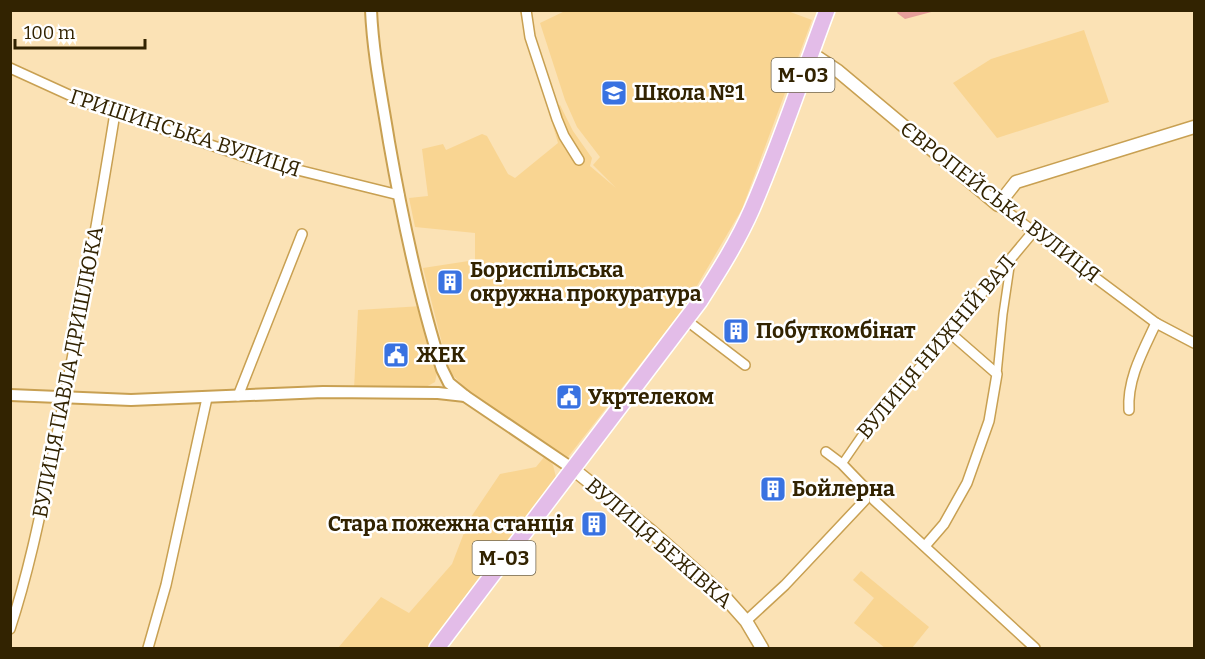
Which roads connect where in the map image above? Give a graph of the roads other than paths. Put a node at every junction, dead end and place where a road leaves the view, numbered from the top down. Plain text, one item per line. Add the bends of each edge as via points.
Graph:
1 (526, 10) edge
2 (827, 10) edge
3 (372, 12) edge
4 (811, 53) junction
5 (10, 68) edge
6 (115, 113) junction
7 (1194, 127) edge
8 (579, 160) dead end
9 (399, 195) junction
10 (998, 205) junction
11 (1033, 232) junction
12 (302, 234) dead end
13 (1012, 256) junction
14 (686, 320) junction
15 (1156, 323) junction
16 (950, 333) junction
17 (1194, 343) edge
18 (744, 365) dead end
19 (917, 371) joint
20 (997, 374) junction
21 (10, 394) edge
22 (238, 396) junction
23 (465, 396) junction
24 (65, 398) junction
25 (207, 398) junction
26 (1129, 410) dead end
27 (826, 452) dead end
28 (842, 464) junction
29 (573, 469) junction
30 (869, 497) junction
31 (926, 546) junction
32 (746, 621) junction
33 (10, 629) edge
34 (148, 648) edge
35 (437, 648) edge
36 (762, 648) edge
37 (1035, 648) edge

1 - 8 street via 530,37 557,119
2 - 4 highway, М-03
3 - 9 street via 374,52
4 - 10 main road, ЄВРОПЕЙСЬКА ВУЛИЦЯ
4 - 14 highway, М-03 via 752,209 729,254
5 - 6 street, ГРИШИНСЬКА ВУЛИЦЯ
6 - 9 street, ГРИШИНСЬКА ВУЛИЦЯ via 249,158
6 - 24 street, ВУЛИЦЯ ПАВЛА ДРИШЛЮКА
7 - 10 main road via 1016,182
9 - 23 street via 440,363 449,383
10 - 11 street, ЄВРОПЕЙСЬКА ВУЛИЦЯ
11 - 13 street, ВУЛИЦЯ НИЖНІЙ ВАЛ
11 - 15 street, ЄВРОПЕЙСЬКА ВУЛИЦЯ
12 - 22 street
13 - 16 street, ВУЛИЦЯ НИЖНІЙ ВАЛ
13 - 20 street
14 - 18 street
14 - 29 highway, М-03
15 - 17 street, ЄВРОПЕЙСЬКА ВУЛИЦЯ
15 - 26 street via 1133,375
16 - 19 street, ВУЛИЦЯ НИЖНІЙ ВАЛ
16 - 20 street
19 - 28 street, ВУЛИЦЯ НИЖНІЙ ВАЛ
20 - 31 street via 989,421 967,483 944,524
21 - 24 street
22 - 23 street via 323,392
22 - 25 street
23 - 29 street
24 - 25 street
24 - 33 street, ВУЛИЦЯ ПАВЛА ДРИШЛЮКА via 32,554
25 - 34 street via 166,585
27 - 28 street
28 - 30 street
29 - 32 main road, ВУЛИЦЯ БЕЖІВКА via 651,531 722,594
29 - 35 highway, М-03
30 - 31 street
30 - 32 street
31 - 37 street
32 - 36 main road, ВУЛИЦЯ БЕЖІВКА

